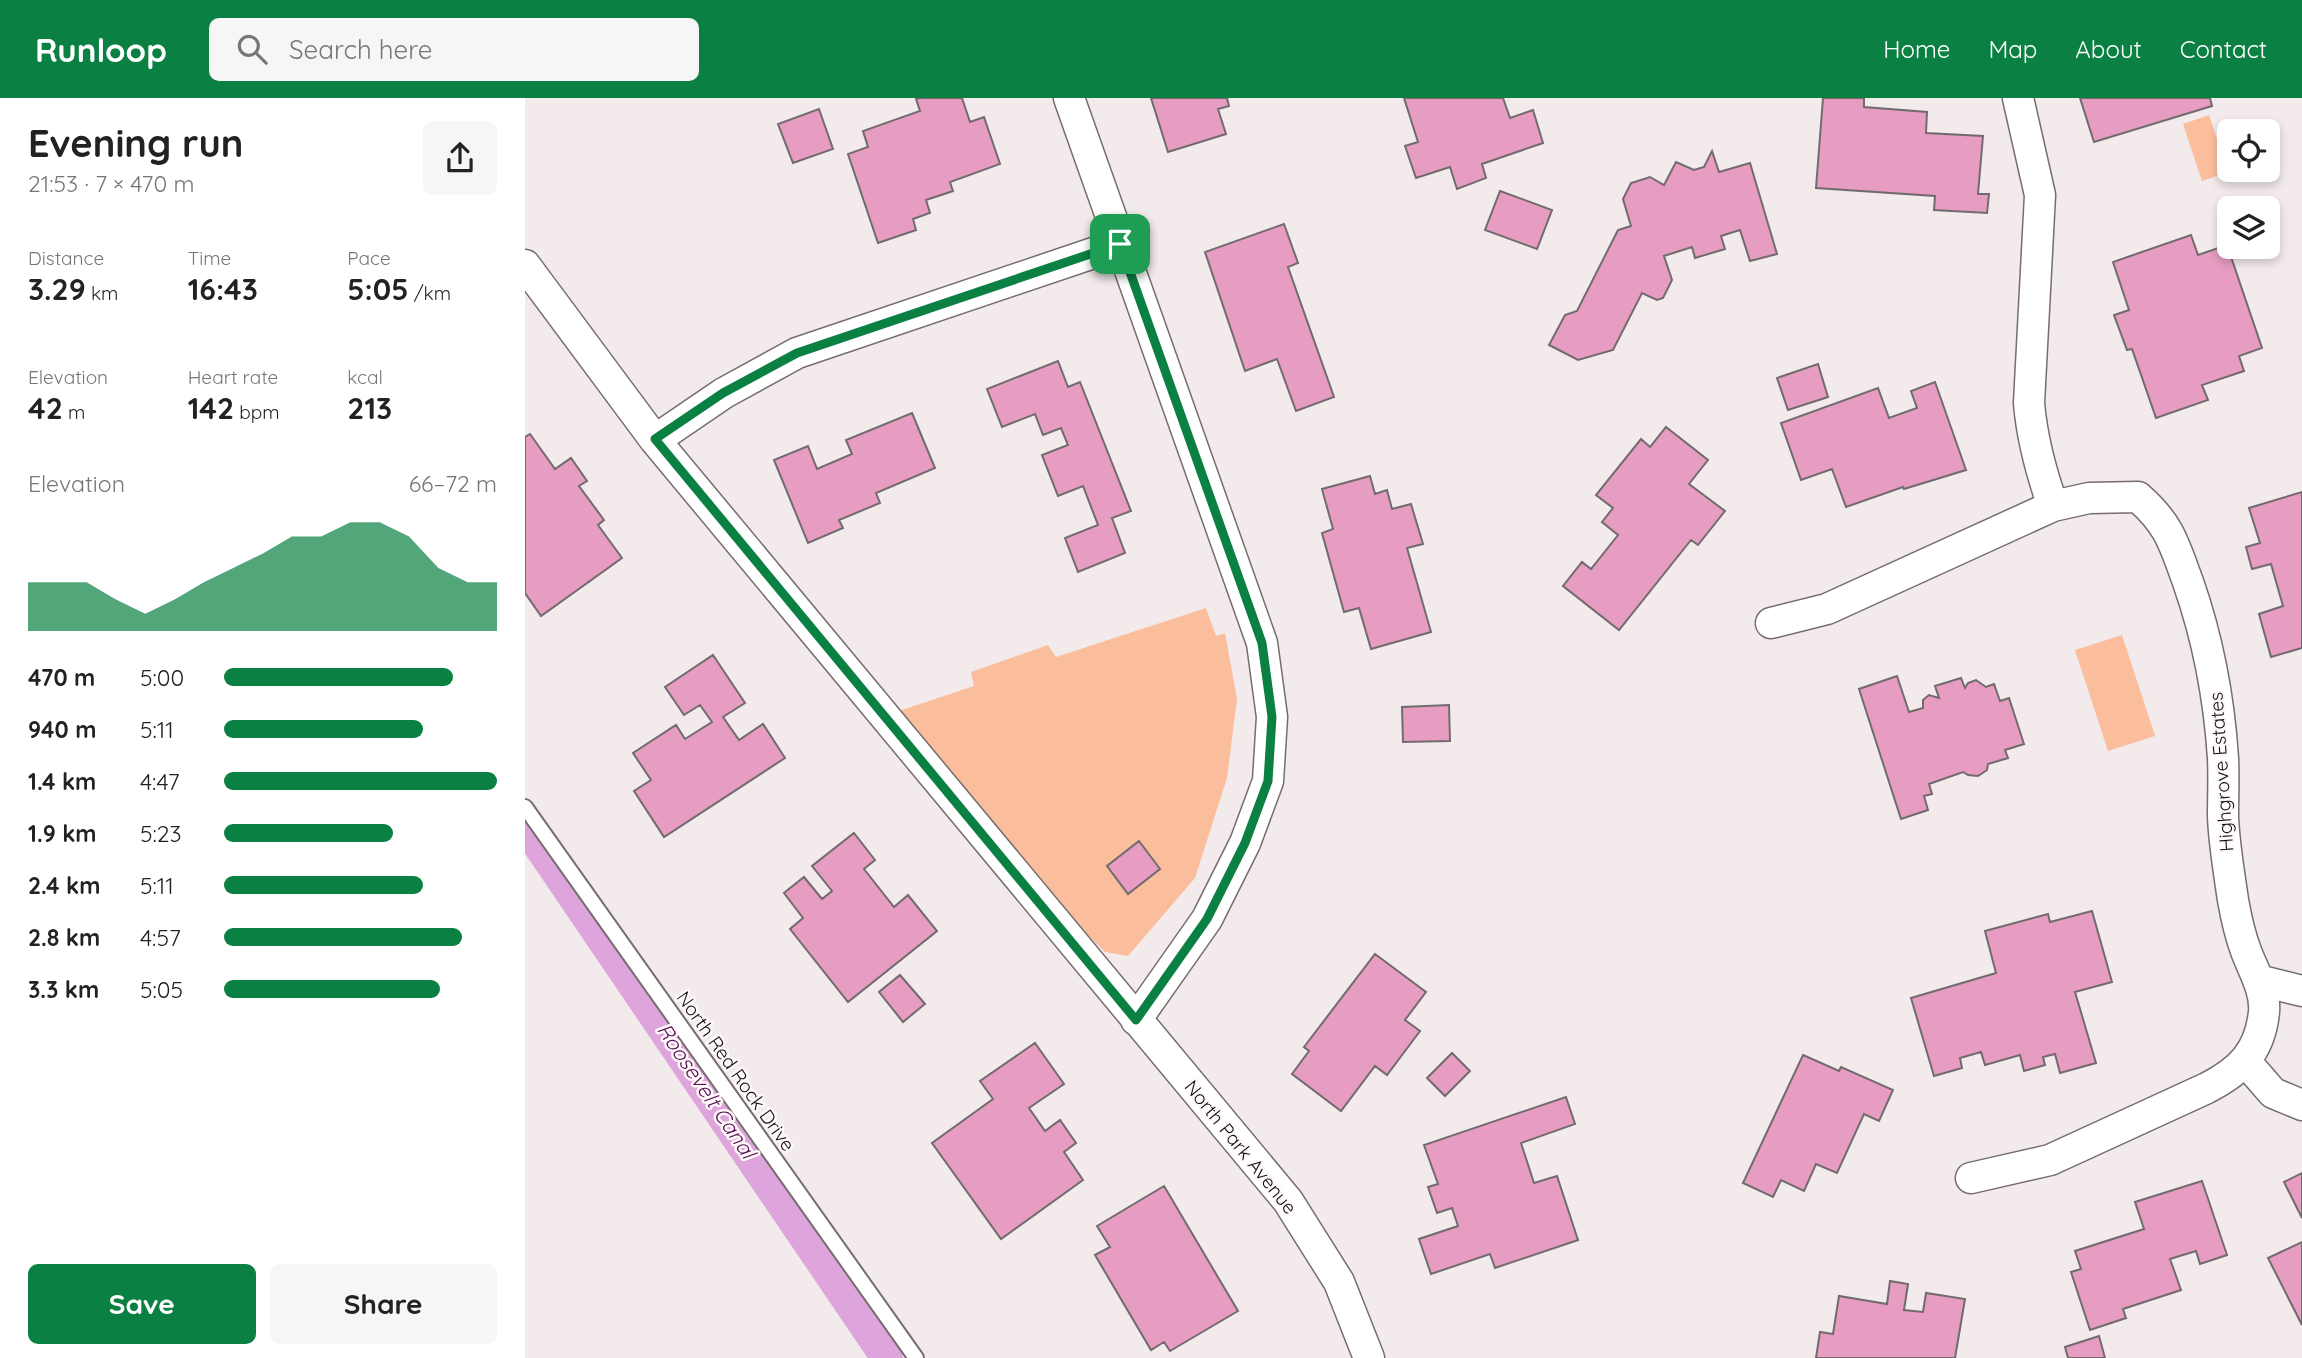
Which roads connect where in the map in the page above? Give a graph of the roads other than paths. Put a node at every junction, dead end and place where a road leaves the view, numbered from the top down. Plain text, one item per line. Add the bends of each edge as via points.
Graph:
1 (1069, 98) edge
2 (2018, 98) edge
3 (1120, 244) junction
4 (525, 265) edge
5 (655, 439) junction
6 (2053, 506) junction
7 (1771, 623) dead end
8 (525, 807) edge
9 (2258, 980) junction
10 (2302, 991) edge
11 (1136, 1020) junction
12 (2245, 1062) junction
13 (2302, 1105) edge
14 (1971, 1178) dead end
15 (916, 1358) edge
16 (1369, 1358) edge

1 - 3 street
2 - 6 street via 2040,195 2031,416 2039,465
3 - 5 street via 797,353 723,393
3 - 11 street via 1262,643 1272,717 1268,781 1245,843 1207,919
4 - 5 street, North Park Avenue
5 - 11 street, North Park Avenue
6 - 7 street, Highgrove Estates via 1827,609
6 - 9 street, Highgrove Estates via 2088,498 2138,497 2169,530 2201,618 2212,665 2223,761 2226,858 2243,939
8 - 15 lane, North Red Rock Drive
9 - 10 street
9 - 12 street, Highgrove Estates via 2264,1010 2259,1035
11 - 16 street, North Park Avenue via 1288,1201 1339,1282
12 - 13 street via 2273,1093
12 - 14 street, Highgrove Estates via 2207,1088 2050,1160

